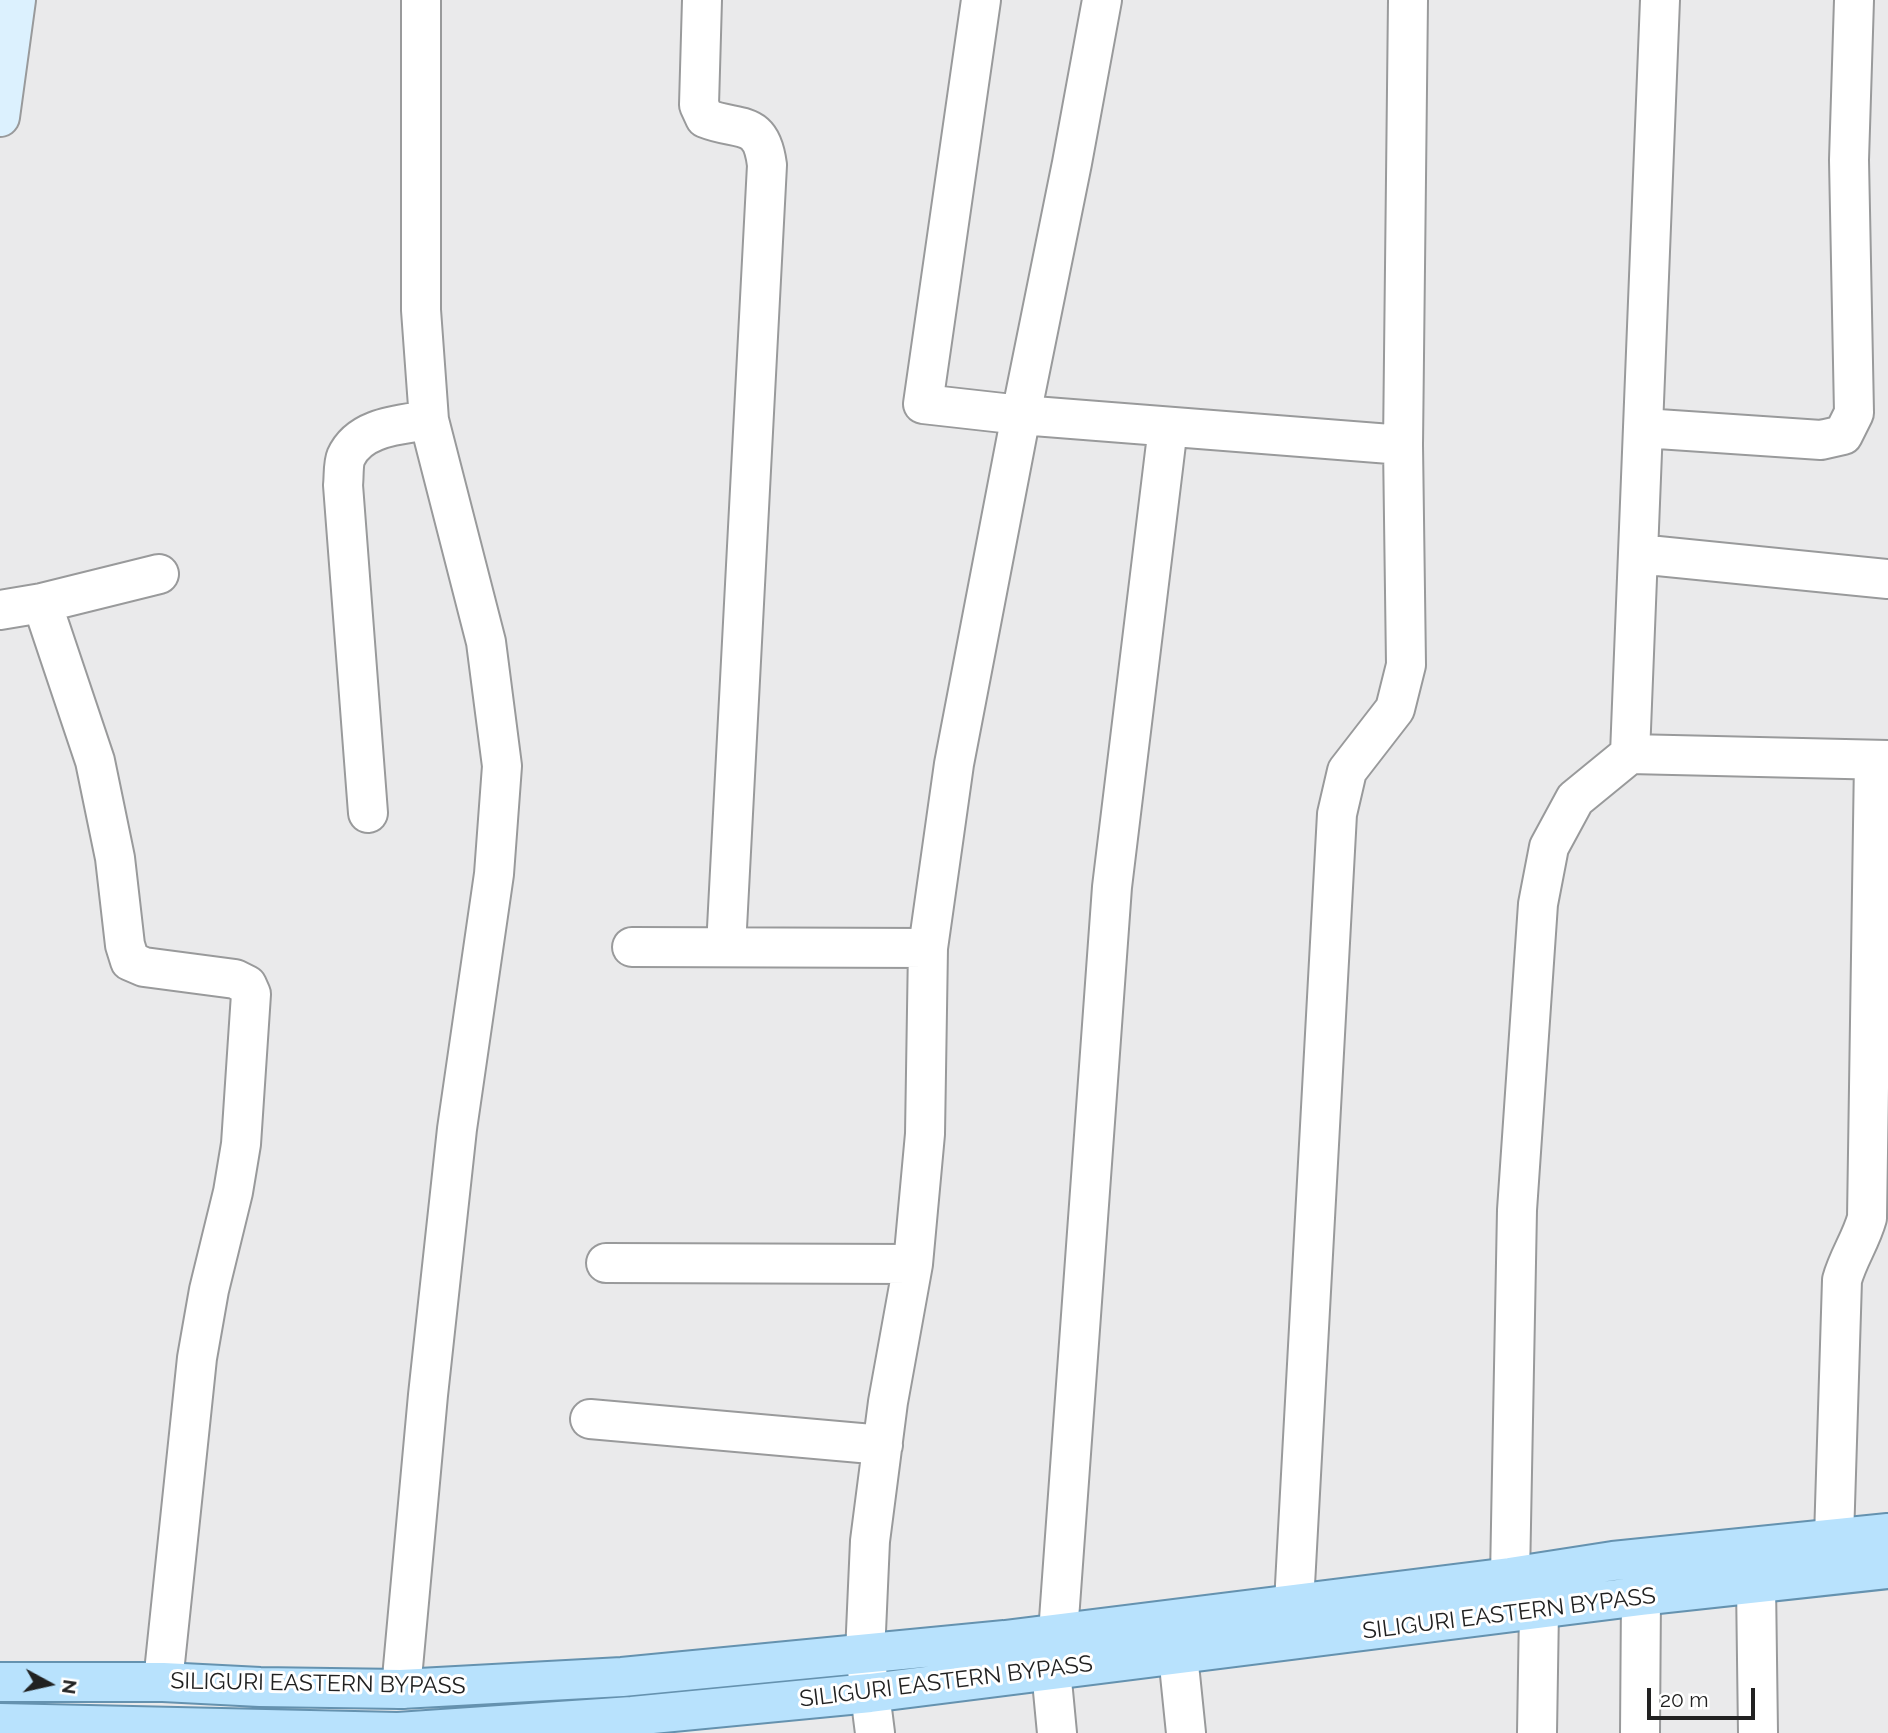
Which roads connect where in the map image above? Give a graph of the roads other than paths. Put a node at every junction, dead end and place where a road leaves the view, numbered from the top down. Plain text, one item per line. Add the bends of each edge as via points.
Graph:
1 (421, 0) edge
2 (702, 0) edge
3 (981, 0) edge
4 (1102, 0) edge
5 (1408, 0) edge
6 (1660, 0) edge
7 (1854, 0) edge
8 (10, 21) edge
9 (0, 117) edge
10 (1021, 415) junction
11 (429, 420) junction
12 (1168, 427) junction
13 (1643, 429) junction
14 (1403, 445) junction
15 (1638, 554) junction
16 (159, 574) dead end
17 (1888, 579) edge
18 (42, 603) junction
19 (0, 610) edge
20 (1630, 754) junction
21 (1881, 760) edge
22 (368, 813) dead end
23 (632, 947) dead end
24 (726, 947) junction
25 (928, 948) junction
26 (1879, 1060) edge
27 (606, 1263) dead end
28 (913, 1264) junction
29 (590, 1419) dead end
30 (883, 1445) junction
31 (1888, 1533) edge
32 (1834, 1538) junction
33 (1888, 1569) edge
34 (1510, 1577) junction
35 (1756, 1584) junction
36 (1641, 1596) junction
37 (1294, 1603) junction
38 (1539, 1610) junction
39 (1058, 1633) junction
40 (865, 1654) junction
41 (1178, 1655) junction
42 (1051, 1671) junction
43 (0, 1682) edge
44 (163, 1682) junction
45 (401, 1689) junction
46 (870, 1693) junction
47 (0, 1723) edge
48 (126, 1730) edge
49 (398, 1733) edge
50 (875, 1733) edge
51 (1057, 1733) edge
52 (1186, 1733) edge
53 (1537, 1733) edge
54 (1640, 1733) edge
55 (1758, 1733) edge

1 - 11 street via 421,310
2 - 24 street via 699,105 705,118 756,134 767,165
3 - 10 street via 923,404
4 - 10 street
5 - 14 street
6 - 13 street
7 - 13 street via 1849,160 1854,413 1843,435 1821,440
8 - 9 street
10 - 12 street
10 - 25 street via 954,764
11 - 22 street via 385,428 361,438 346,458 343,485
11 - 45 street via 486,642 502,766 494,874 457,1129
12 - 14 street
12 - 39 street via 1112,887
13 - 15 street
14 - 37 street via 1406,665 1395,709 1347,771 1337,814
15 - 17 street
15 - 20 street
16 - 18 street
18 - 19 street
18 - 44 street via 95,761 130,961 144,967 235,979 247,985 251,995 241,1144 197,1358
20 - 21 street
20 - 34 street via 1575,799 1549,847 1538,904 1517,1210
21 - 26 street
23 - 24 street
24 - 25 street
25 - 28 street via 925,1134
26 - 32 street via 1867,1218 1842,1280
27 - 28 street
28 - 30 street
29 - 30 street
30 - 40 street via 870,1541
31 - 32 main road, SILIGURI EASTERN BYPASS
32 - 34 main road, SILIGURI EASTERN BYPASS
33 - 35 main road, SILIGURI EASTERN BYPASS
34 - 37 main road, SILIGURI EASTERN BYPASS
35 - 36 main road, SILIGURI EASTERN BYPASS
35 - 55 street
36 - 38 main road, SILIGURI EASTERN BYPASS
36 - 54 street
37 - 39 main road, SILIGURI EASTERN BYPASS
38 - 41 main road, SILIGURI EASTERN BYPASS
38 - 53 street
39 - 40 main road, SILIGURI EASTERN BYPASS
40 - 45 main road, SILIGURI EASTERN BYPASS via 621,1677
40 - 46 street
41 - 42 main road, SILIGURI EASTERN BYPASS
41 - 52 street
42 - 46 main road, SILIGURI EASTERN BYPASS
42 - 51 street
43 - 44 main road, SILIGURI EASTERN BYPASS
44 - 45 main road, SILIGURI EASTERN BYPASS
46 - 49 main road, SILIGURI EASTERN BYPASS
46 - 50 street
47 - 48 main road, SILIGURI EASTERN BYPASS
48 - 49 main road, SILIGURI EASTERN BYPASS

